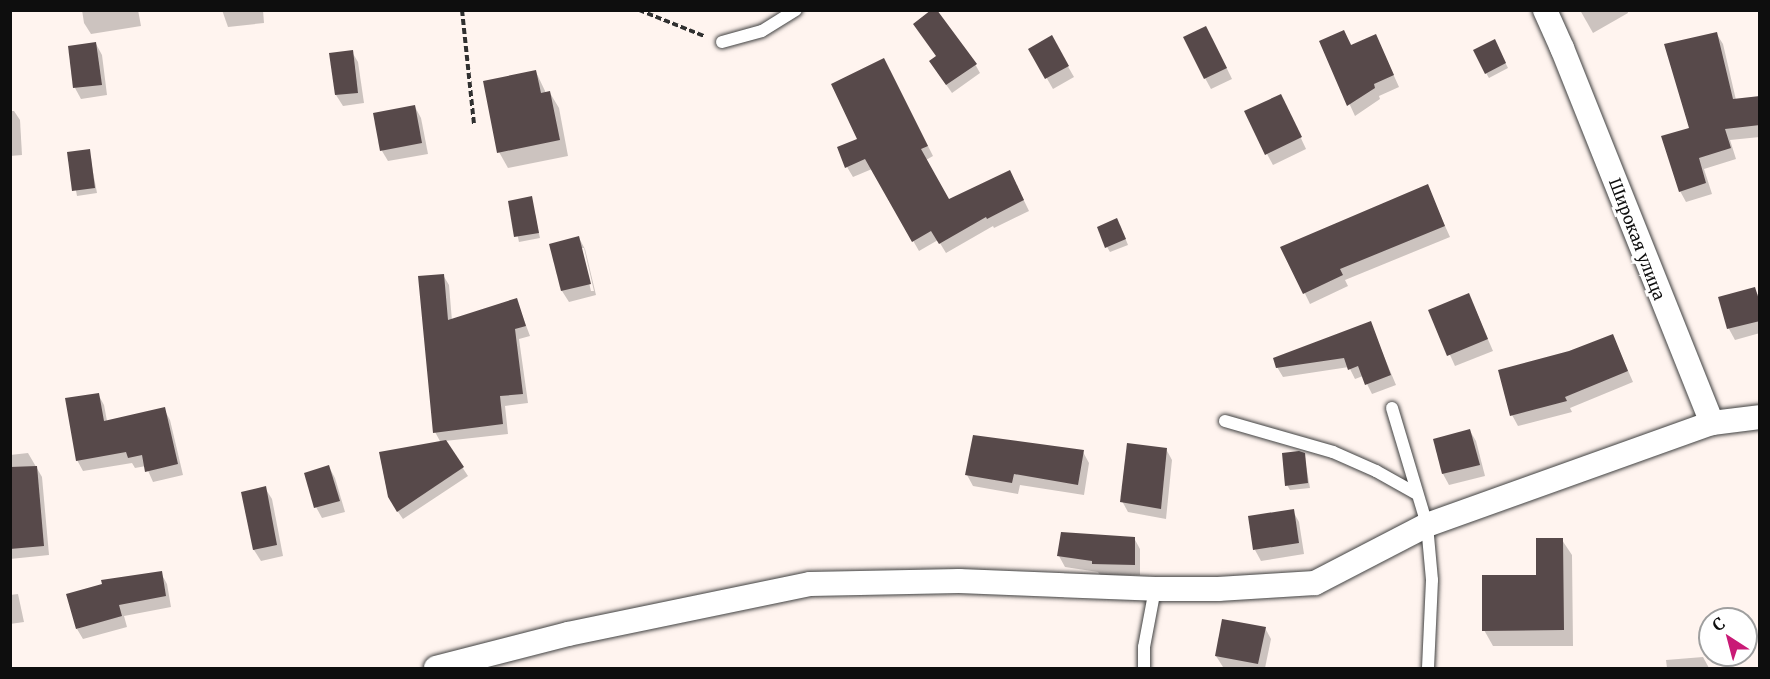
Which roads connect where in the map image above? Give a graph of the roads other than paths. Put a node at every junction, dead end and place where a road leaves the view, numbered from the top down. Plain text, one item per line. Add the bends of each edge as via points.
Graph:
1 (796, 10) edge
2 (1545, 10) edge
3 (722, 42) road end
4 (1392, 408) dead end
5 (1760, 417) edge
6 (1225, 421) dead end
7 (1712, 423) junction
8 (1416, 493) junction
9 (1427, 525) junction
10 (1155, 589) junction
11 (436, 669) edge
12 (1144, 669) edge
13 (1428, 669) edge

1 - 3 lane via 762,30
2 - 7 street, Широкая улица
4 - 8 lane
5 - 7 street
6 - 8 lane via 1332,452
7 - 9 street
8 - 9 lane
9 - 10 street via 1315,583
9 - 13 lane via 1432,580
10 - 11 street via 959,581 810,585 568,634
10 - 12 lane

